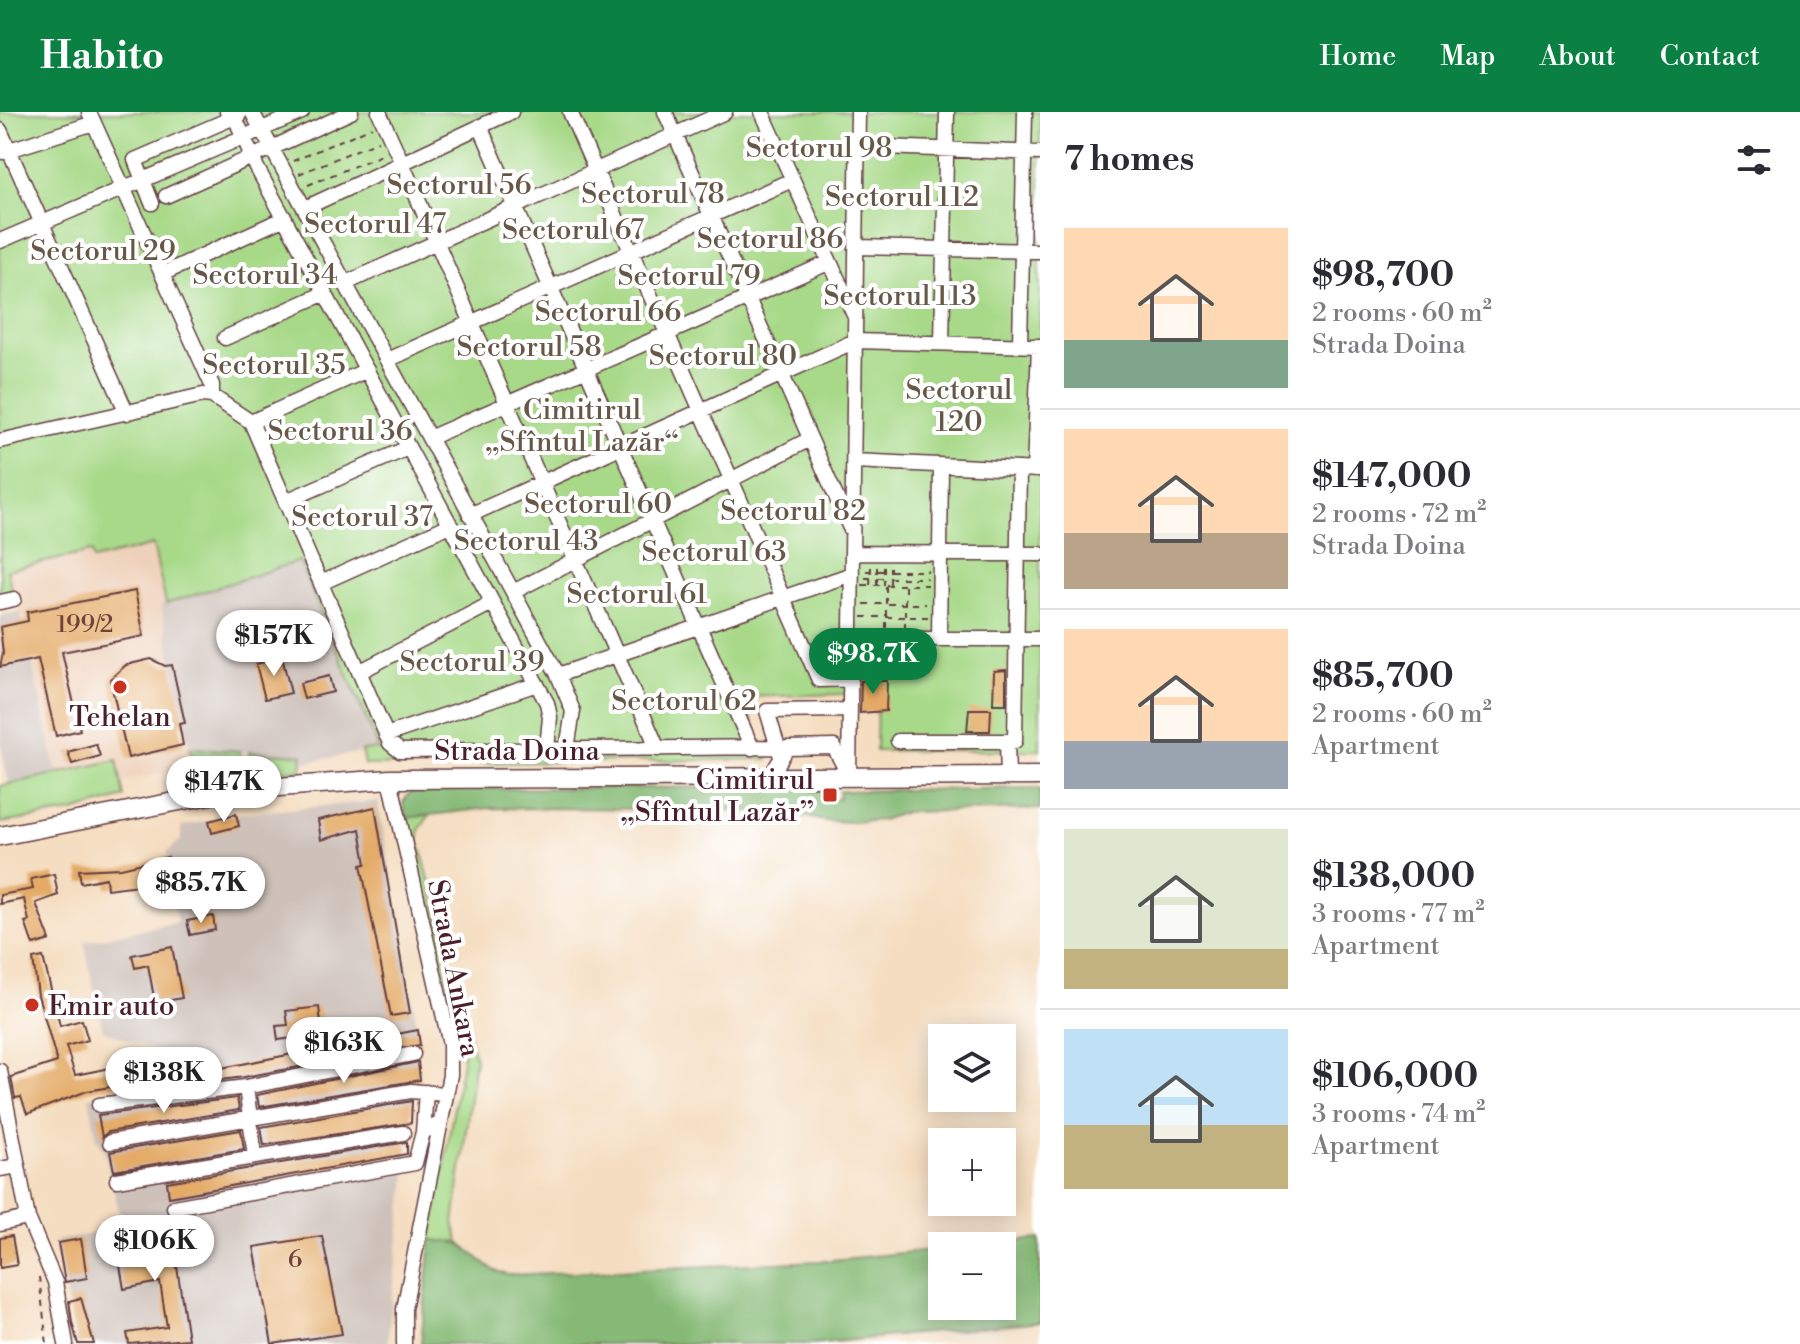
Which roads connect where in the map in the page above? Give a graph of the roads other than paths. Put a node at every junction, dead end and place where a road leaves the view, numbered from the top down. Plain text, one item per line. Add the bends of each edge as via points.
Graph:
1 (303, 112) edge
2 (351, 112) edge
3 (511, 112) edge
4 (570, 112) edge
5 (665, 112) edge
6 (725, 112) edge
7 (762, 112) edge
8 (858, 112) edge
9 (947, 112) edge
10 (1025, 112) edge
11 (240, 114) edge
12 (92, 118) edge
13 (480, 126) junction
14 (387, 129) edge
15 (0, 130) edge
16 (261, 130) junction
17 (312, 132) junction
18 (675, 134) junction
19 (244, 137) junction
20 (858, 146) junction
21 (946, 149) junction
22 (271, 151) junction
23 (4, 152) edge
24 (1024, 152) junction
25 (1040, 153) edge
26 (253, 158) junction
27 (402, 163) junction
28 (596, 171) junction
29 (792, 180) junction
30 (144, 181) junction
31 (123, 190) junction
32 (166, 196) dead end
33 (152, 203) dead end
34 (515, 207) junction
35 (305, 208) junction
36 (711, 217) junction
37 (285, 218) junction
38 (42, 223) junction
39 (0, 241) edge
40 (436, 242) junction
41 (857, 247) junction
42 (944, 248) junction
43 (1022, 250) junction
44 (1040, 251) edge
45 (630, 253) junction
46 (828, 263) junction
47 (162, 274) junction
48 (346, 283) junction
49 (550, 288) junction
50 (325, 293) junction
51 (748, 298) junction
52 (856, 319) junction
53 (472, 322) junction
54 (666, 334) junction
55 (225, 338) dead end
56 (855, 341) junction
57 (942, 342) junction
58 (1020, 345) junction
59 (1040, 346) edge
60 (387, 360) junction
61 (587, 369) junction
62 (367, 370) junction
63 (781, 374) junction
64 (212, 396) junction
65 (507, 404) junction
66 (701, 411) junction
67 (127, 413) junction
68 (251, 422) junction
69 (429, 438) junction
70 (810, 439) junction
71 (0, 441) edge
72 (621, 447) junction
73 (408, 448) junction
74 (854, 461) junction
75 (941, 466) junction
76 (1031, 470) edge
77 (731, 481) junction
78 (542, 483) junction
79 (286, 501) junction
80 (470, 515) junction
81 (653, 519) junction
82 (450, 525) junction
83 (853, 535) junction
84 (852, 553) junction
85 (940, 553) junction
86 (1017, 554) junction
87 (1040, 554) edge
88 (575, 560) junction
89 (858, 577) junction
90 (321, 583) junction
91 (513, 592) junction
92 (782, 597) junction
93 (492, 603) junction
94 (699, 626) junction
95 (851, 639) junction
96 (939, 639) junction
97 (1018, 639) junction
98 (1040, 639) edge
99 (617, 655) junction
100 (359, 672) junction
101 (558, 675) junction
102 (851, 679) junction
103 (537, 684) junction
104 (850, 710) junction
105 (386, 735) junction
106 (898, 741) dead end
107 (1016, 741) junction
108 (752, 748) junction
109 (547, 749) junction
110 (567, 749) junction
111 (658, 749) junction
112 (780, 752) junction
113 (771, 776) junction
114 (849, 776) junction
115 (1040, 776) edge
116 (1008, 777) junction
117 (390, 779) junction
118 (0, 836) edge
119 (413, 1054) dead end
120 (0, 1071) edge
121 (246, 1087) junction
122 (426, 1092) junction
123 (444, 1094) junction
124 (99, 1105) dead end
125 (251, 1119) junction
126 (439, 1124) junction
127 (423, 1132) junction
128 (403, 1133) dead end
129 (110, 1142) dead end
130 (255, 1157) junction
131 (18, 1166) junction
132 (0, 1169) edge
133 (117, 1180) dead end
134 (174, 1207) dead end
135 (28, 1218) junction
136 (0, 1224) edge
137 (66, 1344) edge
138 (404, 1344) edge

1 - 16 street
1 - 17 street
2 - 17 street
3 - 13 street
4 - 28 street
5 - 18 street
6 - 18 street
7 - 29 street
8 - 20 street
9 - 21 street
10 - 24 street
11 - 16 street
11 - 19 street
11 - 30 street via 135,160
12 - 23 street
12 - 31 street
13 - 27 street
13 - 34 street
14 - 27 street
15 - 23 street
16 - 19 street
16 - 22 street
17 - 22 street
18 - 28 street
18 - 36 street
19 - 26 street
19 - 30 street
20 - 21 street
20 - 41 street
21 - 24 street
21 - 42 street
22 - 26 street
22 - 35 street
23 - 38 street
24 - 25 street
24 - 43 street
26 - 32 street
26 - 37 street
27 - 35 street
27 - 40 street
28 - 34 street
28 - 45 street
29 - 36 street
29 - 46 street
30 - 31 street
30 - 33 street
31 - 38 street
31 - 47 street
34 - 40 street
34 - 49 street
35 - 48 street
36 - 45 street
36 - 51 street
37 - 47 street
37 - 50 street
38 - 39 street
38 - 67 street
40 - 48 street
40 - 53 street
41 - 42 street
41 - 52 street
42 - 43 street
42 - 57 street
43 - 44 street
43 - 58 street
45 - 49 street
45 - 54 street
46 - 51 street
46 - 52 street
47 - 64 street via 212,385
48 - 60 street
49 - 53 street
49 - 61 street
50 - 55 street
50 - 62 street
51 - 54 street
51 - 63 street
52 - 56 street
53 - 60 street
53 - 65 street
54 - 61 street
54 - 66 street
56 - 57 street
56 - 63 street
56 - 74 street
57 - 58 street
58 - 59 street
59 - 76 street
60 - 69 street
61 - 65 street
61 - 72 street
62 - 68 street
62 - 73 street
63 - 66 street
63 - 70 street
64 - 67 street
64 - 68 street
65 - 69 street
65 - 78 street
66 - 72 street
66 - 77 street
67 - 71 street
68 - 79 street
69 - 80 street
70 - 77 street
70 - 83 street
72 - 78 street
72 - 81 street
73 - 79 street
73 - 82 street
74 - 75 street
74 - 83 street
75 - 76 street
75 - 85 street
76 - 86 street
77 - 81 street
77 - 92 street
78 - 80 street
78 - 88 street
79 - 90 street
80 - 91 street
81 - 88 street
81 - 94 street
82 - 90 street
82 - 93 street
83 - 84 street
84 - 85 street
84 - 89 street
85 - 86 street
85 - 96 street
86 - 87 street
86 - 97 street
88 - 91 street
88 - 99 street
89 - 92 street
89 - 95 street
90 - 100 street
91 - 101 street
92 - 94 street
92 - 102 street via 819,680
93 - 100 street
93 - 103 street
94 - 99 street
94 - 108 street
95 - 96 street
95 - 102 street
96 - 97 street
97 - 98 street
97 - 107 street
99 - 101 street
99 - 111 street
100 - 105 street
101 - 110 street via 573,711
102 - 104 street
103 - 105 street
103 - 109 street via 550,709
104 - 112 street via 767,711
104 - 114 street
105 - 109 street via 403,751
106 - 107 street
107 - 116 street
108 - 111 street
108 - 112 street
109 - 110 street
110 - 111 street
112 - 113 street
112 - 114 street via 834,747
113 - 114 main road, Strada Doina
113 - 117 main road, Strada Doina
114 - 116 main road, Strada Doina
115 - 116 main road, Strada Doina
117 - 118 main road, Strada Doina via 236,790
117 - 123 street, Strada Ankara via 450,1044
119 - 121 street
120 - 131 street
121 - 124 street
121 - 125 street
122 - 123 street
122 - 125 street
122 - 127 street
123 - 126 street, Strada Ankara
125 - 129 street
125 - 130 street
126 - 127 street
126 - 138 street, Strada Ankara via 404,1309
127 - 134 street via 415,1163
128 - 130 street
130 - 133 street
131 - 132 street
131 - 135 street
135 - 136 street
135 - 137 street via 53,1272

